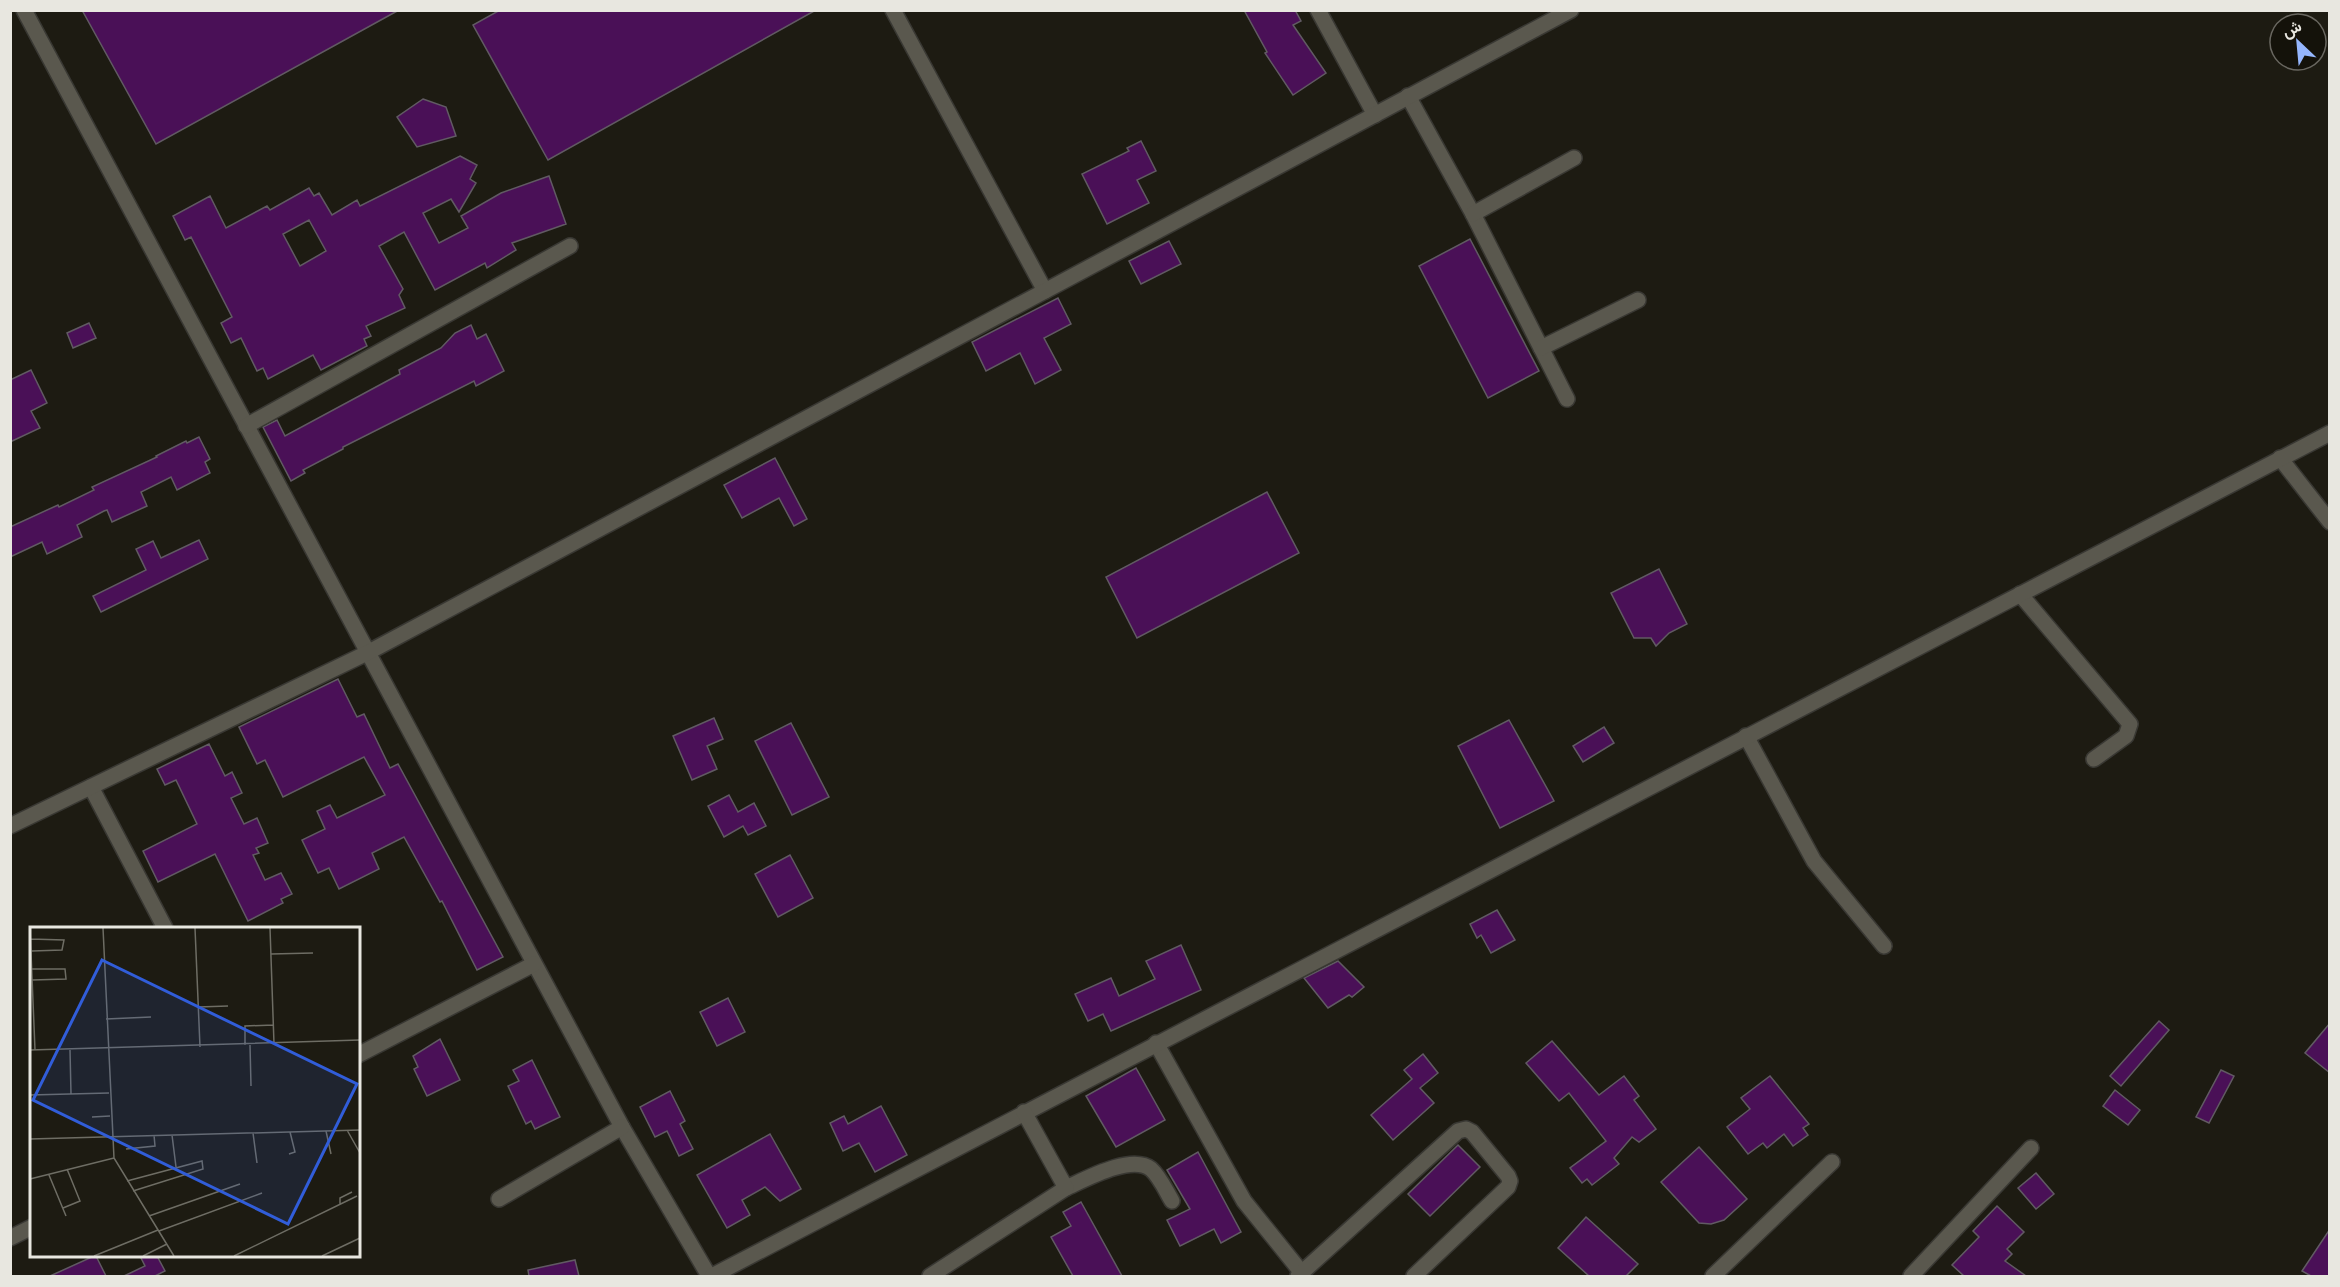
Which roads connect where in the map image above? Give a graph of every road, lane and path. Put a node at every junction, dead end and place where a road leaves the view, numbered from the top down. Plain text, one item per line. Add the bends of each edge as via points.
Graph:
1 (24, 10) edge
2 (893, 10) edge
3 (1318, 10) edge
4 (1571, 10) edge
5 (1408, 96) junction
6 (1375, 115) junction
7 (1574, 158) dead end
8 (1473, 214) junction
9 (570, 246) dead end
10 (1045, 291) junction
11 (1638, 300) dead end
12 (1541, 348) junction
13 (1567, 399) dead end
14 (246, 426) junction
15 (2330, 433) edge
16 (2280, 458) junction
17 (2330, 522) edge
18 (2020, 594) junction
19 (367, 652) junction
20 (1746, 736) junction
21 (2094, 759) dead end
22 (91, 787) junction
23 (10, 826) edge
24 (164, 927) edge
25 (1884, 946) dead end
26 (534, 964) junction
27 (1156, 1043) junction
28 (360, 1054) edge
29 (1024, 1112) junction
30 (622, 1127) junction
31 (2031, 1148) dead end
32 (1832, 1162) dead end
33 (1066, 1188) junction
34 (499, 1199) dead end
35 (1172, 1201) dead end
36 (30, 1228) edge
37 (10, 1238) edge
38 (1300, 1275) edge
39 (711, 1276) edge
40 (930, 1276) edge
41 (1414, 1276) edge
42 (1713, 1276) edge
43 (1911, 1276) edge

1 - 14 street
2 - 10 street
3 - 6 street
4 - 5 street
5 - 6 street
5 - 8 street
6 - 10 street
7 - 8 street
8 - 12 street
9 - 14 street
10 - 19 street
11 - 12 street
12 - 13 street
14 - 19 street
15 - 16 street
16 - 17 street
16 - 18 street
18 - 20 street
18 - 21 street via 2130,724 2126,736
19 - 22 street
19 - 26 street
20 - 25 street via 1814,861
20 - 27 street
22 - 23 street
22 - 24 street
26 - 28 street
26 - 30 street
27 - 29 street
27 - 38 street via 1244,1201
29 - 33 street
29 - 39 street
30 - 34 street
30 - 39 street
31 - 43 street
32 - 42 street
33 - 35 street via 1137,1163 1150,1169
33 - 40 street
36 - 37 street
38 - 41 street via 1458,1131 1466,1129 1508,1176 1508,1188

